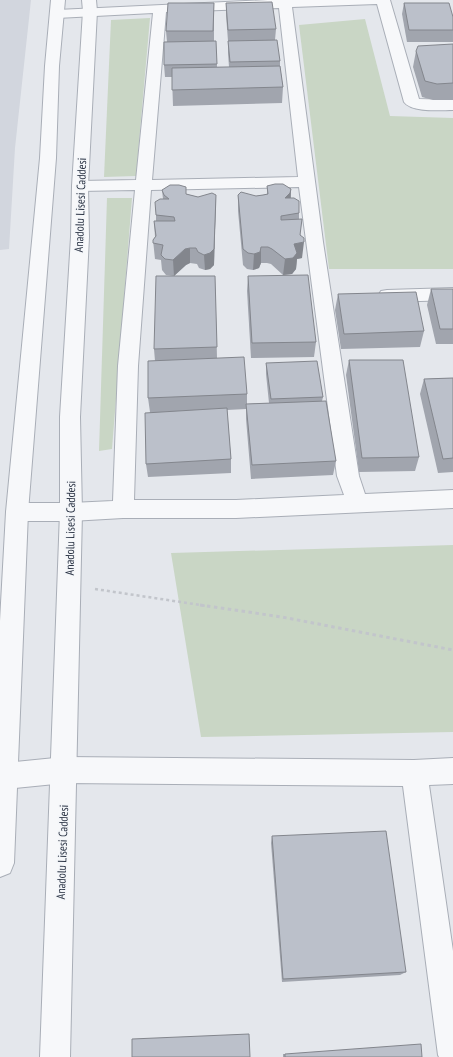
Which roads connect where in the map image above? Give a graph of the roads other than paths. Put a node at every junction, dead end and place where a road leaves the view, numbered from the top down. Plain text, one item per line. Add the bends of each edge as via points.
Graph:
1 (323, 0) edge
2 (379, 0) edge
3 (383, 0) edge
4 (285, 2) junction
5 (90, 5) edge
6 (57, 7) edge
7 (160, 8) junction
8 (453, 105) edge
9 (307, 182) junction
10 (144, 184) junction
11 (80, 186) junction
12 (453, 294) edge
13 (368, 296) edge
14 (453, 500) edge
15 (358, 503) junction
16 (123, 509) junction
17 (17, 512) junction
18 (71, 512) junction
19 (65, 770) junction
20 (453, 771) edge
21 (414, 773) junction
22 (5, 776) junction
23 (0, 862) edge
24 (453, 1055) edge
25 (55, 1057) edge

1 - 2 street
1 - 4 street
3 - 8 street via 412,102 422,105
4 - 7 street
4 - 9 street
5 - 6 street
5 - 7 street
5 - 11 street, Anadolu Lisesi Caddesi
6 - 17 street via 48,158
7 - 10 street
9 - 10 street
9 - 15 street via 330,297 348,476
10 - 11 street
10 - 16 street via 128,366
11 - 18 street, Anadolu Lisesi Caddesi via 80,237 70,417
12 - 13 street
14 - 15 street
15 - 16 street via 236,509
16 - 18 street
17 - 18 street
17 - 22 street
18 - 19 street, Anadolu Lisesi Caddesi
19 - 21 street
19 - 22 street
19 - 25 street, Anadolu Lisesi Caddesi
20 - 21 street
21 - 24 street
22 - 23 street

